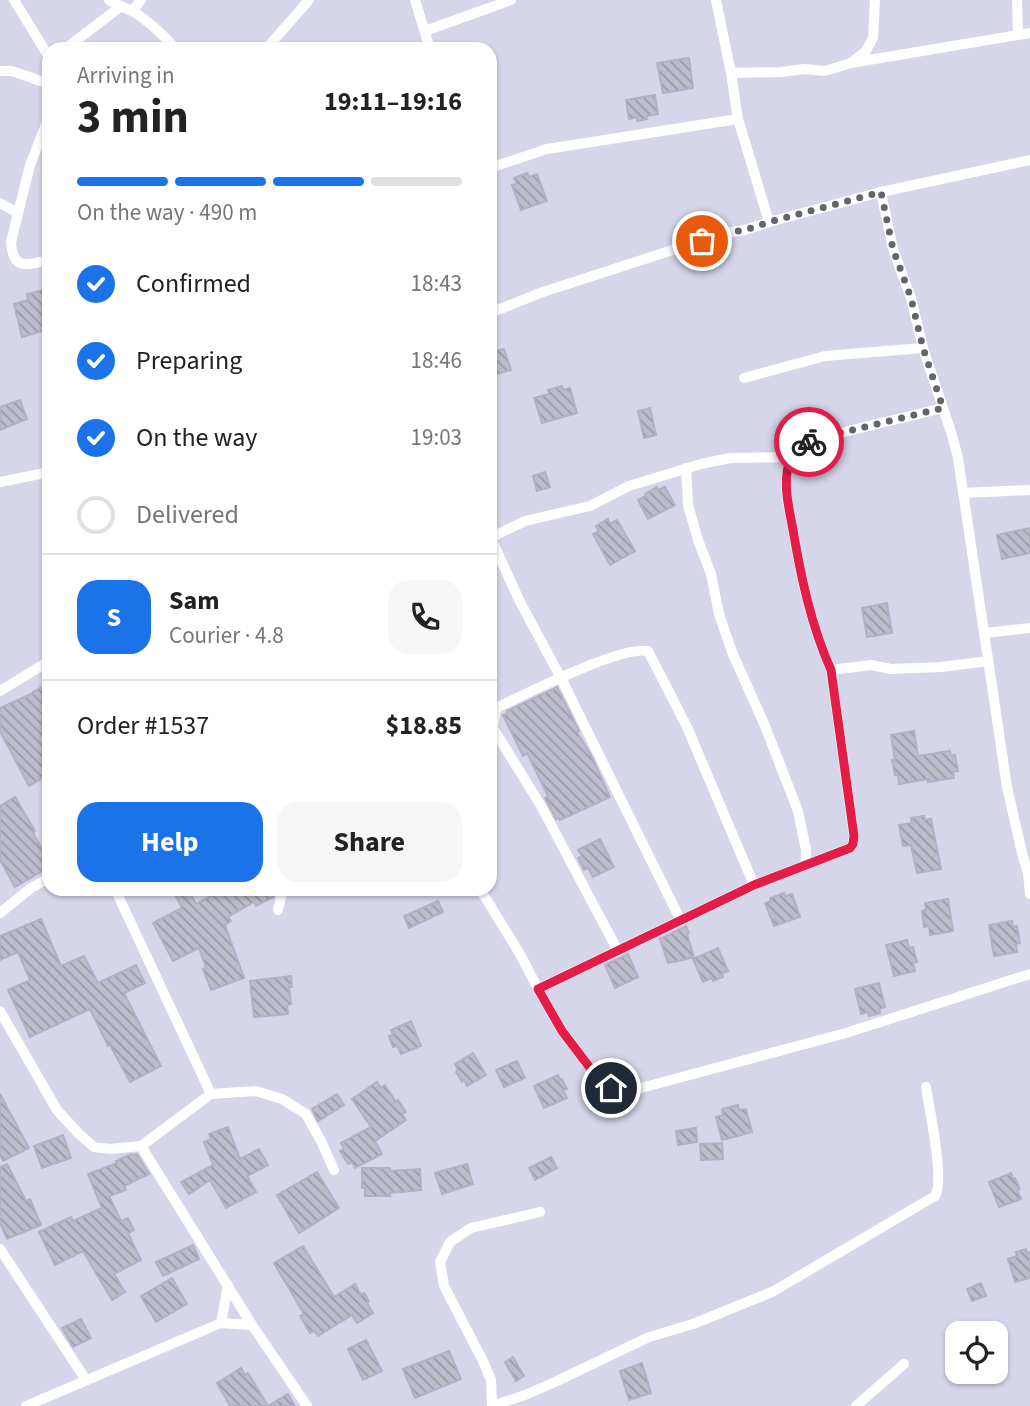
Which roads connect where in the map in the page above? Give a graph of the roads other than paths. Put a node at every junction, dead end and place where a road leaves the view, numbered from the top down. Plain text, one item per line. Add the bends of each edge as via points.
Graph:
1 (14, 0) edge
2 (109, 0) edge
3 (141, 0) edge
4 (309, 0) edge
5 (415, 0) edge
6 (511, 0) edge
7 (716, 0) edge
8 (874, 0) edge
9 (1017, 0) edge
10 (120, 7) junction
11 (132, 11) junction
12 (425, 31) junction
13 (1030, 33) edge
14 (1018, 34) junction
15 (74, 42) edge
16 (169, 42) edge
17 (272, 42) edge
18 (428, 42) edge
19 (42, 46) edge
20 (852, 63) junction
21 (0, 71) edge
22 (731, 73) junction
23 (42, 82) edge
24 (738, 120) junction
25 (42, 135) edge
26 (1030, 160) edge
27 (497, 166) edge
28 (881, 192) junction
29 (0, 203) edge
30 (18, 213) junction
31 (769, 222) junction
32 (42, 261) edge
33 (497, 310) edge
34 (923, 348) junction
35 (744, 378) dead end
36 (943, 408) junction
37 (791, 457) junction
38 (686, 468) junction
39 (42, 473) edge
40 (0, 482) edge
41 (1030, 490) edge
42 (963, 493) junction
43 (497, 535) edge
44 (497, 553) edge
45 (1030, 628) edge
46 (985, 633) junction
47 (988, 661) junction
48 (42, 665) edge
49 (831, 670) junction
50 (561, 678) junction
51 (0, 691) edge
52 (497, 708) edge
53 (497, 738) edge
54 (806, 865) junction
55 (1029, 873) edge
56 (42, 882) edge
57 (754, 885) junction
58 (1030, 894) edge
59 (118, 896) edge
60 (281, 896) edge
61 (484, 896) edge
62 (278, 910) dead end
63 (0, 913) edge
64 (681, 921) junction
65 (618, 951) junction
66 (1030, 974) edge
67 (538, 989) junction
68 (0, 1011) edge
69 (926, 1087) dead end
70 (211, 1094) junction
71 (141, 1146) junction
72 (334, 1170) dead end
73 (541, 1212) dead end
74 (0, 1249) edge
75 (228, 1285) junction
76 (221, 1323) junction
77 (252, 1325) junction
78 (904, 1364) dead end
79 (86, 1380) junction
80 (26, 1406) edge
81 (307, 1406) edge
82 (492, 1406) edge
83 (856, 1406) edge

1 - 19 street
2 - 10 street
3 - 11 street
4 - 17 street
5 - 12 street
6 - 12 street
7 - 22 street
8 - 20 street via 873,38
9 - 14 street
10 - 11 street
10 - 15 street
11 - 16 street
12 - 18 street
13 - 14 street
14 - 20 street
20 - 22 street via 825,71
21 - 23 street
22 - 24 street
24 - 27 street via 547,149
24 - 31 street
25 - 30 street
26 - 28 street
28 - 31 street
28 - 34 street
29 - 30 street
30 - 32 street via 12,254 24,265
31 - 33 street
34 - 35 street via 825,356
34 - 36 street
36 - 37 street via 815,439
36 - 42 street via 953,435
37 - 38 street via 730,458
37 - 49 street via 786,489 799,562
38 - 43 street via 629,486 590,506 525,521
38 - 54 street via 688,505 719,614 798,811
39 - 40 street
41 - 42 street
42 - 46 street
44 - 50 street
45 - 46 street
46 - 47 street
47 - 49 street
47 - 55 street via 1007,787
48 - 51 street
49 - 54 street via 854,840 850,848
50 - 52 street
50 - 57 street via 615,656 648,651 687,727
50 - 64 street
53 - 65 street via 541,806
54 - 57 street
55 - 58 street
56 - 63 street
57 - 64 street
59 - 70 street
60 - 62 street
61 - 67 street
64 - 65 street
65 - 67 street
66 - 67 street via 846,1033 641,1088 611,1088 600,1081 562,1031
68 - 71 street via 57,1110 79,1134 94,1147
69 - 82 street via 938,1164 939,1191 935,1196 772,1292 649,1337 545,1387
70 - 71 street
70 - 72 street via 256,1091 282,1099 306,1114
71 - 75 street
73 - 82 street via 471,1228 450,1241 440,1262 444,1286 491,1380
74 - 79 street
75 - 76 street
75 - 77 street
76 - 77 street
76 - 79 street
77 - 81 street
78 - 83 street
79 - 80 street

